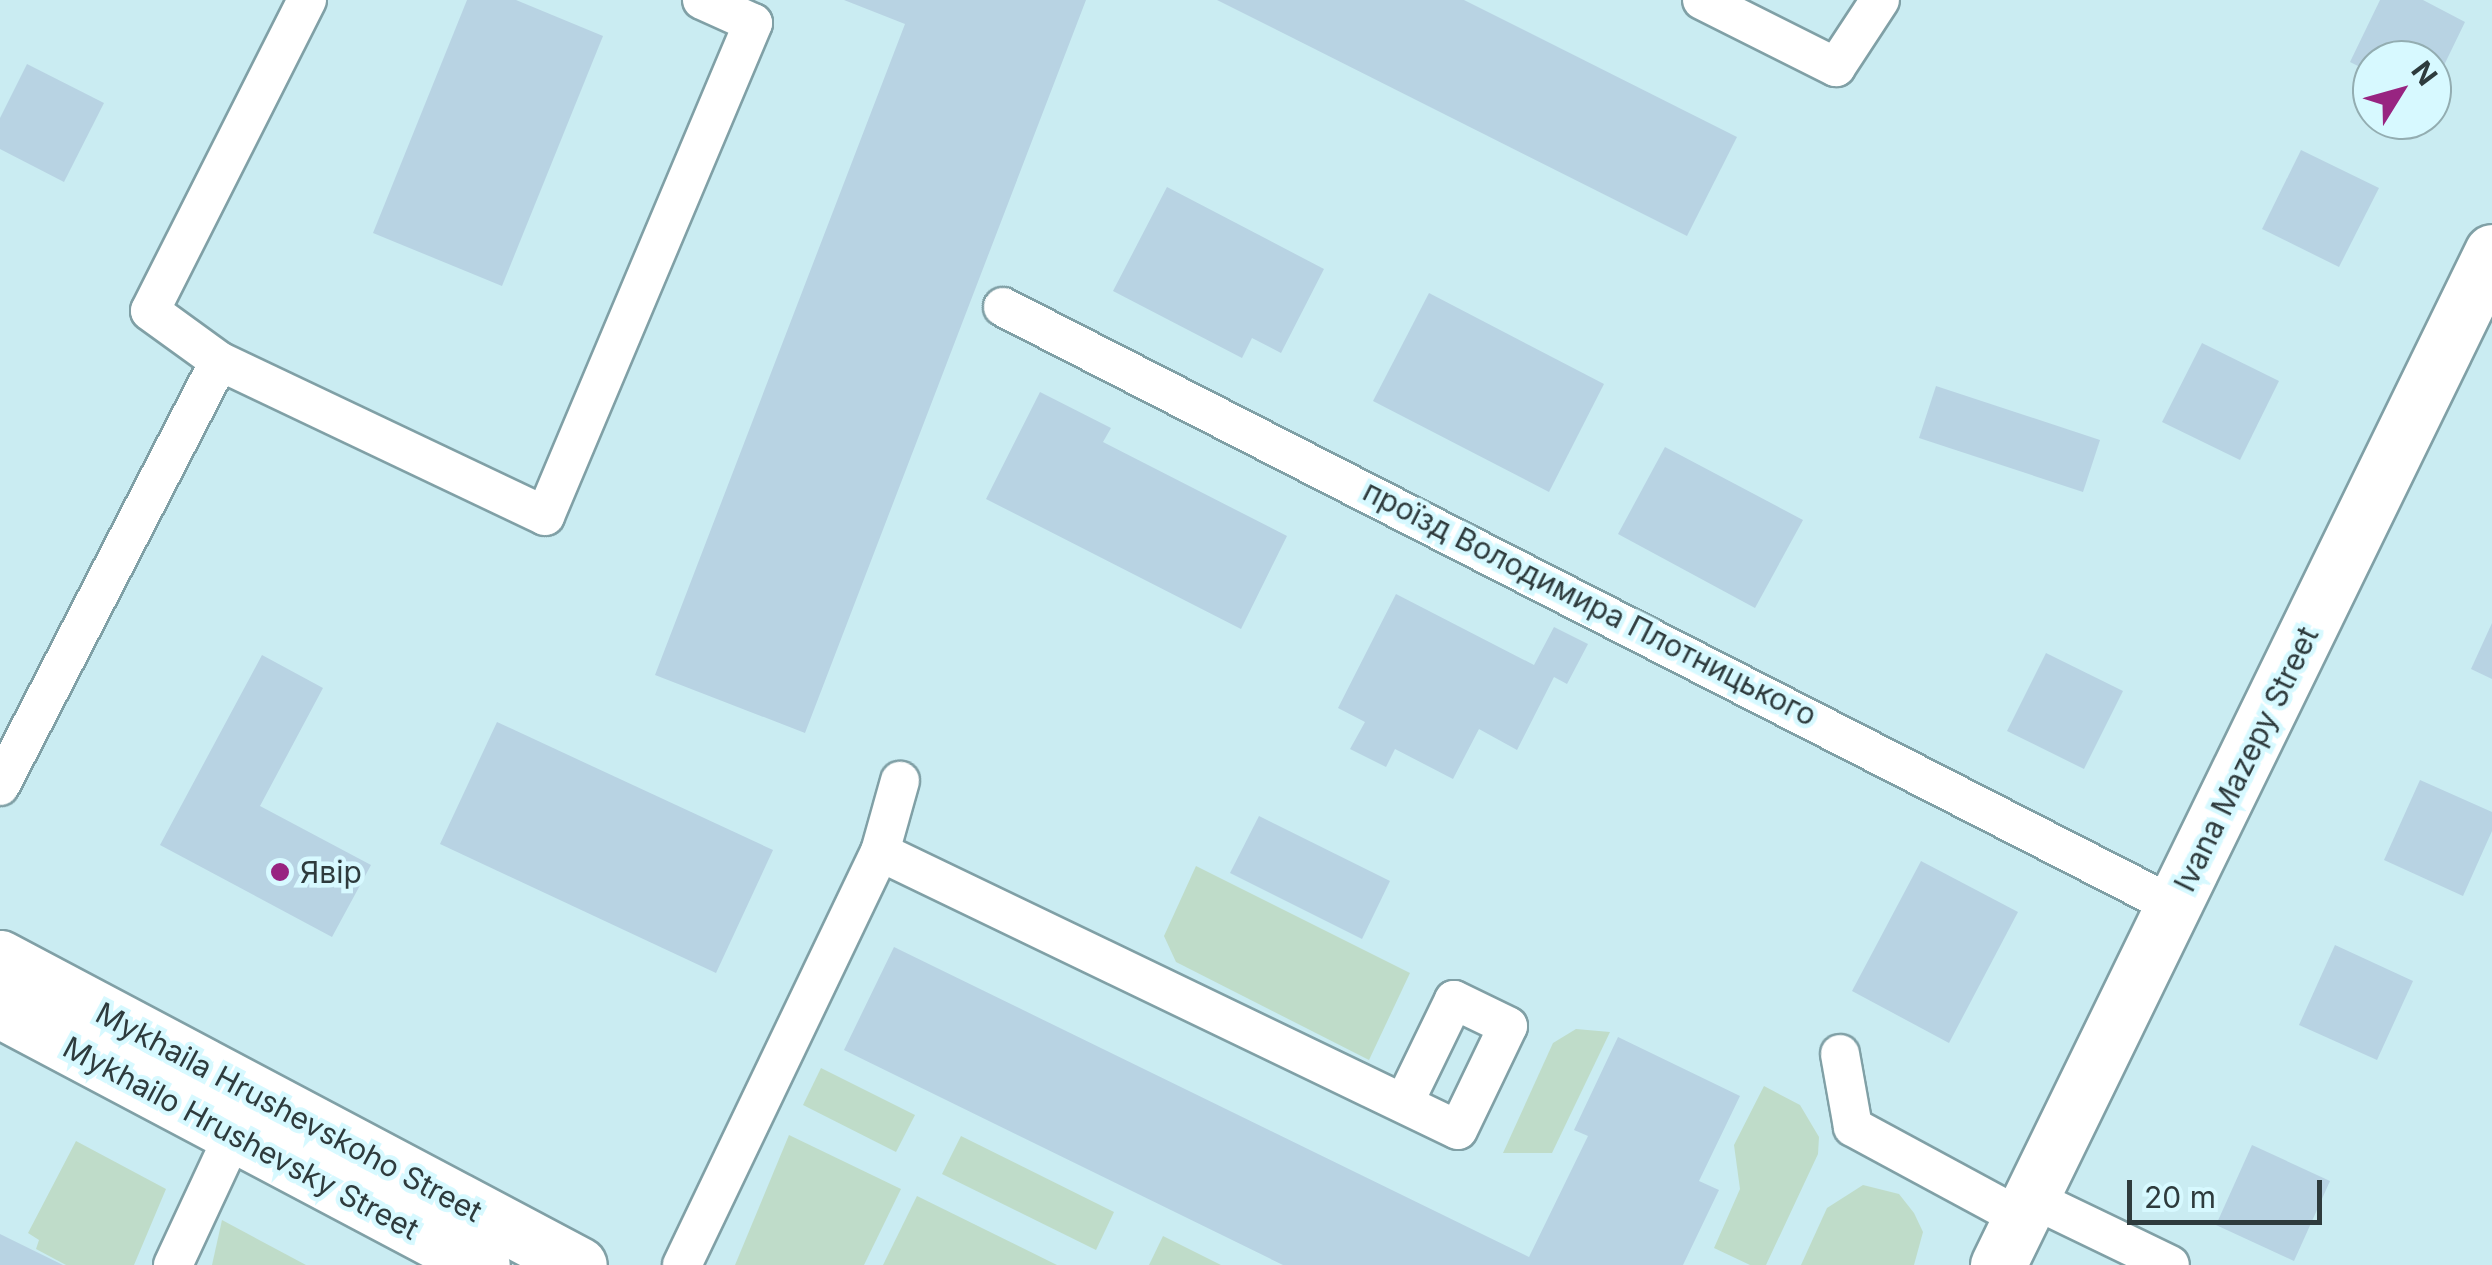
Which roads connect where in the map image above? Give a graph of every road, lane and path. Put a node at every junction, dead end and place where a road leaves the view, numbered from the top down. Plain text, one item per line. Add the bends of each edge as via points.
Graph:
1 (308, 0) edge
2 (702, 0) edge
3 (1702, 0) edge
4 (1880, 0) edge
5 (2492, 252) edge
6 (1002, 307) dead end
7 (220, 361) junction
8 (900, 781) dead end
9 (0, 786) edge
10 (880, 852) junction
11 (2174, 906) junction
12 (0, 958) edge
13 (0, 1010) edge
14 (1840, 1054) dead end
15 (1404, 1103) dead end
16 (234, 1134) junction
17 (2017, 1227) edge
18 (173, 1265) edge
19 (482, 1265) edge
20 (579, 1265) edge
21 (682, 1265) edge
22 (2170, 1265) edge

1 - 7 lane via 150,311
2 - 7 lane via 753,23 545,516
3 - 4 lane via 1836,67
5 - 11 main road, Ivana Mazepy Street
6 - 11 lane, проїзд Володимира Плотницького
7 - 9 lane
8 - 10 lane
10 - 15 lane
10 - 21 lane
11 - 17 main road, Ivana Mazepy Street
12 - 20 main road, Mykhaila Hrushevskoho Street
13 - 16 main road, Mykhailo Hrushevsky Street
14 - 17 lane via 1853,1127
16 - 18 lane
16 - 19 main road, Mykhailo Hrushevsky Street
17 - 22 lane

